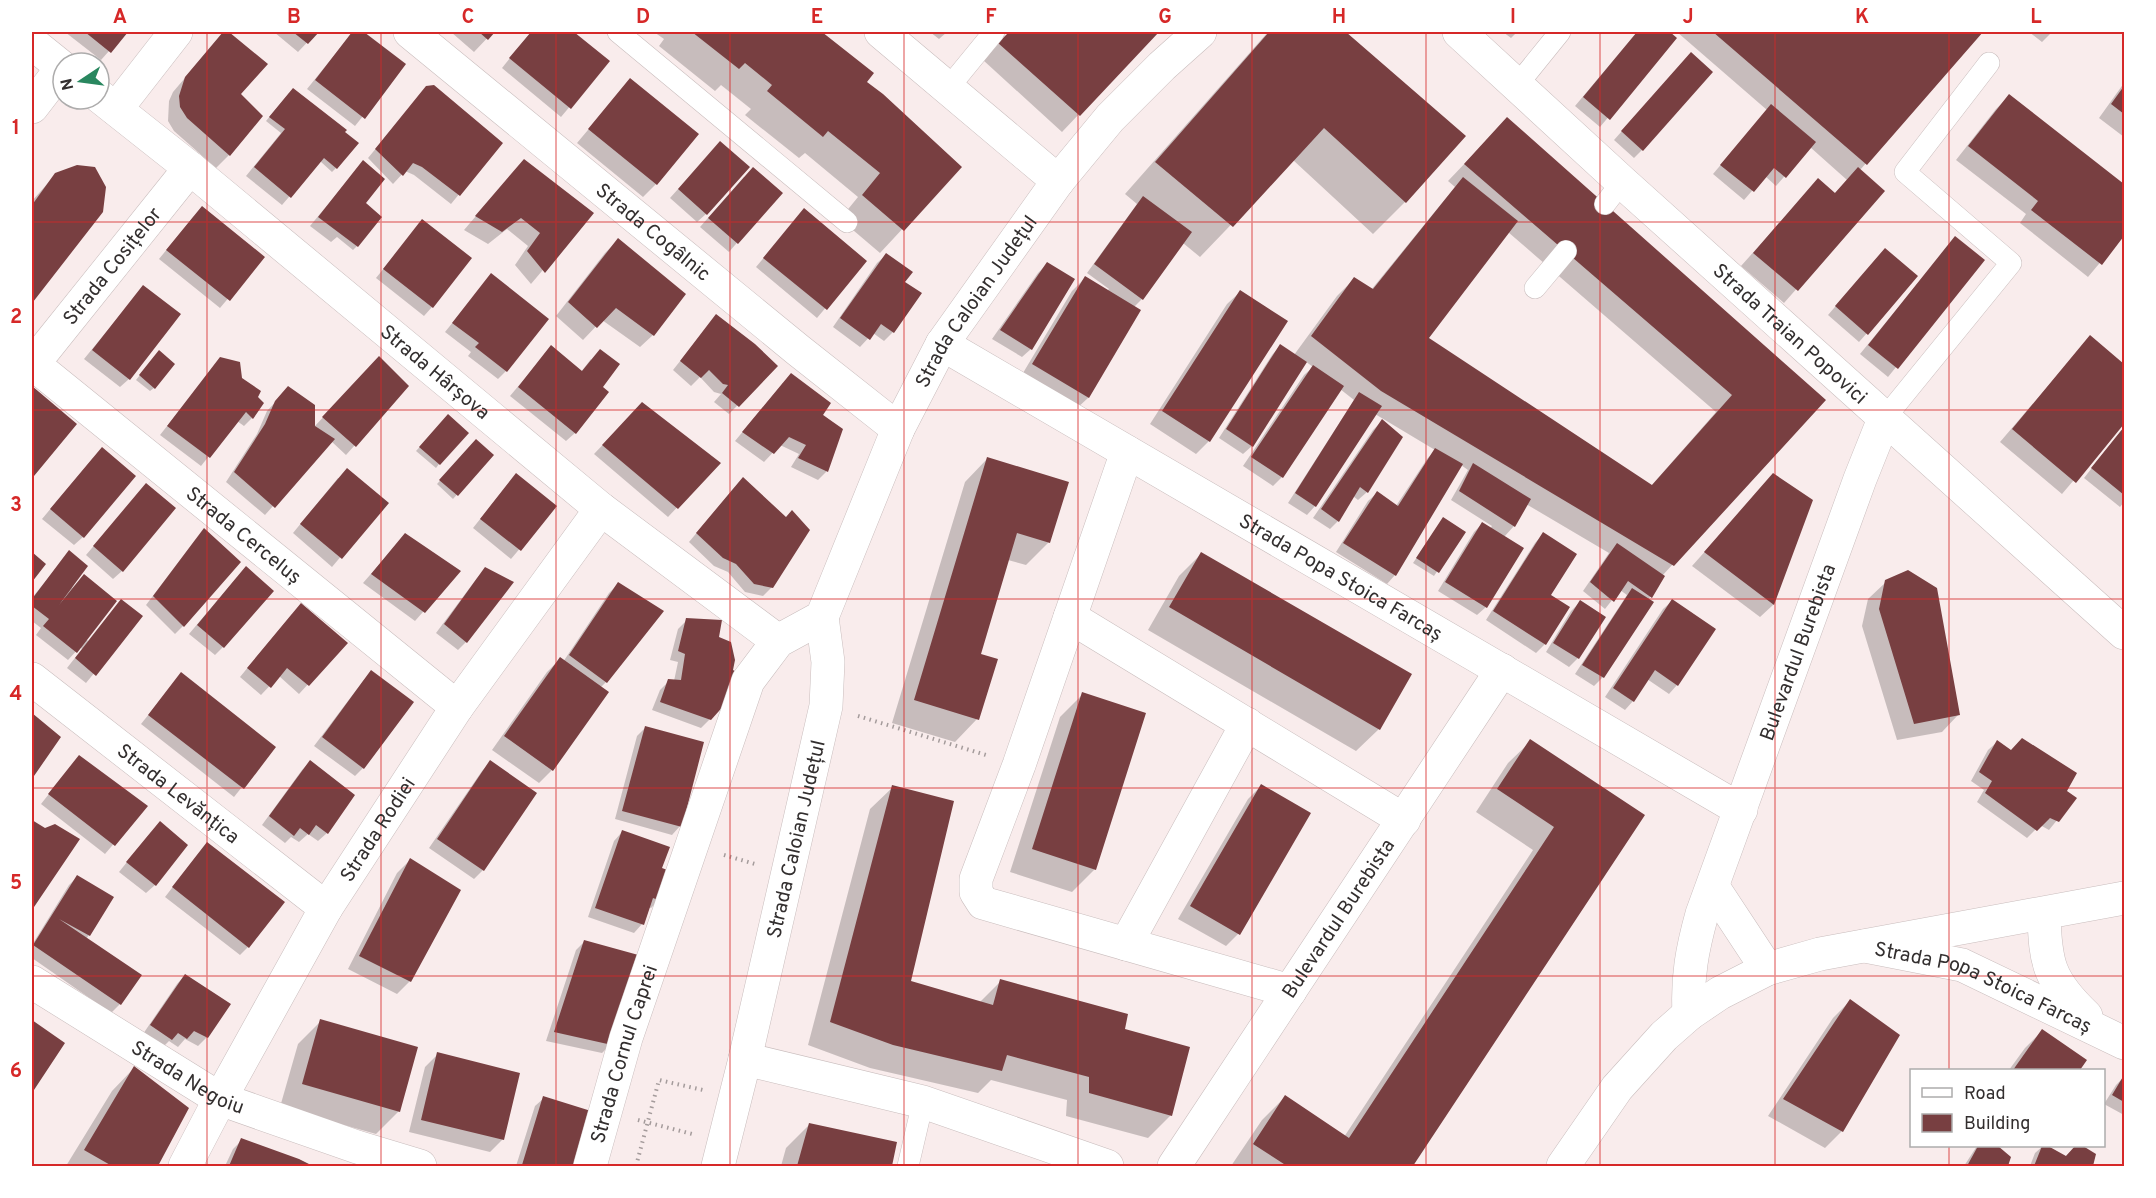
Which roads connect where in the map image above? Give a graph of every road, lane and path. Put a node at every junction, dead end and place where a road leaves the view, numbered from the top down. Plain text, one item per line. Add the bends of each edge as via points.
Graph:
1 (176, 32) edge
2 (410, 32) edge
3 (618, 32) edge
4 (881, 32) edge
5 (994, 32) edge
6 (1200, 32) edge
7 (1460, 32) edge
8 (1560, 32) edge
9 (32, 43) edge
10 (51, 58) edge
11 (1989, 63) dead end
12 (51, 83) edge
13 (1518, 84) junction
14 (949, 87) junction
15 (111, 98) edge
16 (111, 105) edge
17 (32, 107) edge
18 (190, 168) junction
19 (1058, 181) junction
20 (847, 222) dead end
21 (1566, 251) dead end
22 (1535, 288) dead end
23 (942, 344) junction
24 (32, 363) edge
25 (1884, 419) junction
26 (898, 429) junction
27 (1127, 452) junction
28 (601, 508) junction
29 (822, 617) junction
30 (1070, 617) junction
31 (2124, 633) edge
32 (778, 641) junction
33 (1502, 670) junction
34 (32, 679) edge
35 (826, 706) junction
36 (457, 707) junction
37 (1247, 723) junction
38 (1019, 765) junction
39 (1741, 810) junction
40 (1404, 820) junction
41 (692, 846) junction
42 (787, 873) junction
43 (1713, 886) junction
44 (2124, 898) edge
45 (326, 908) junction
46 (2044, 914) junction
47 (1126, 944) junction
48 (1863, 945) junction
49 (1767, 969) junction
50 (32, 982) edge
51 (1290, 991) junction
52 (1689, 1014) junction
53 (2114, 1037) edge
54 (745, 1059) junction
55 (220, 1099) junction
56 (700, 1101) dead end
57 (923, 1102) junction
58 (648, 1122) junction
59 (694, 1123) dead end
60 (354, 1157) edge
61 (185, 1167) edge
62 (420, 1167) edge
63 (590, 1167) edge
64 (636, 1167) edge
65 (718, 1167) edge
66 (908, 1167) edge
67 (1107, 1167) edge
68 (1174, 1167) edge
69 (1563, 1167) edge

1 - 15 street
2 - 26 street, Strada Cogâlnic
3 - 20 lane
4 - 14 street
5 - 14 lane
6 - 19 street, Strada Caloian Județul via 1110,118
7 - 13 street, Strada Traian Popovici
8 - 13 lane
9 - 10 street
11 - 25 lane via 1905,172 2011,262
12 - 17 street
13 - 25 street, Strada Traian Popovici via 1614,193
14 - 19 street
16 - 18 street, Strada Hârșova
18 - 24 street, Strada Cosițelor
18 - 28 street, Strada Hârșova
19 - 23 street, Strada Caloian Județul
21 - 22 lane
23 - 26 street, Strada Caloian Județul
23 - 27 street, Strada Popa Stoica Farcaș
24 - 36 street, Strada Cerceluș
25 - 31 street, Strada Traian Popovici
25 - 39 street, Bulevardul Burebista
26 - 29 street, Strada Caloian Județul
27 - 30 street
27 - 33 street, Strada Popa Stoica Farcaș
28 - 32 street, Strada Hârșova
28 - 36 street, Strada Rodiei
29 - 32 street
29 - 35 street, Strada Caloian Județul via 828,662
30 - 37 street
30 - 38 street
32 - 41 street via 748,681
33 - 39 street, Strada Popa Stoica Farcaș
33 - 40 street, Bulevardul Burebista
34 - 45 street, Strada Levănțica
35 - 38 path
35 - 42 street, Strada Caloian Județul
36 - 45 street, Strada Rodiei
37 - 40 street
37 - 47 street
38 - 47 street via 976,879 976,892 983,903
39 - 43 street, Bulevardul Burebista
40 - 51 street, Bulevardul Burebista
41 - 42 path
41 - 63 street, Strada Cornul Caprei via 626,1038
42 - 54 street, Strada Caloian Județul
43 - 49 street
43 - 52 street, Bulevardul Burebista via 1692,948
44 - 46 street
45 - 55 street, Strada Rodiei
46 - 48 street
46 - 53 street, Strada Popa Stoica Farcaș via 2044,949 2057,984 2068,999
47 - 51 street
48 - 49 street
48 - 53 street, Strada Popa Stoica Farcaș via 1962,965
49 - 52 street
50 - 55 street, Strada Negoiu
51 - 68 street, Bulevardul Burebista
52 - 69 street via 1617,1088
54 - 57 street
54 - 65 street, Strada Caloian Județul
55 - 60 street, Strada Negoiu
55 - 61 street, Strada Rodiei
56 - 58 path via 703,1090 659,1080
57 - 66 lane
57 - 67 street
58 - 59 path via 692,1134
58 - 64 path
60 - 62 street, Strada Negoiu

